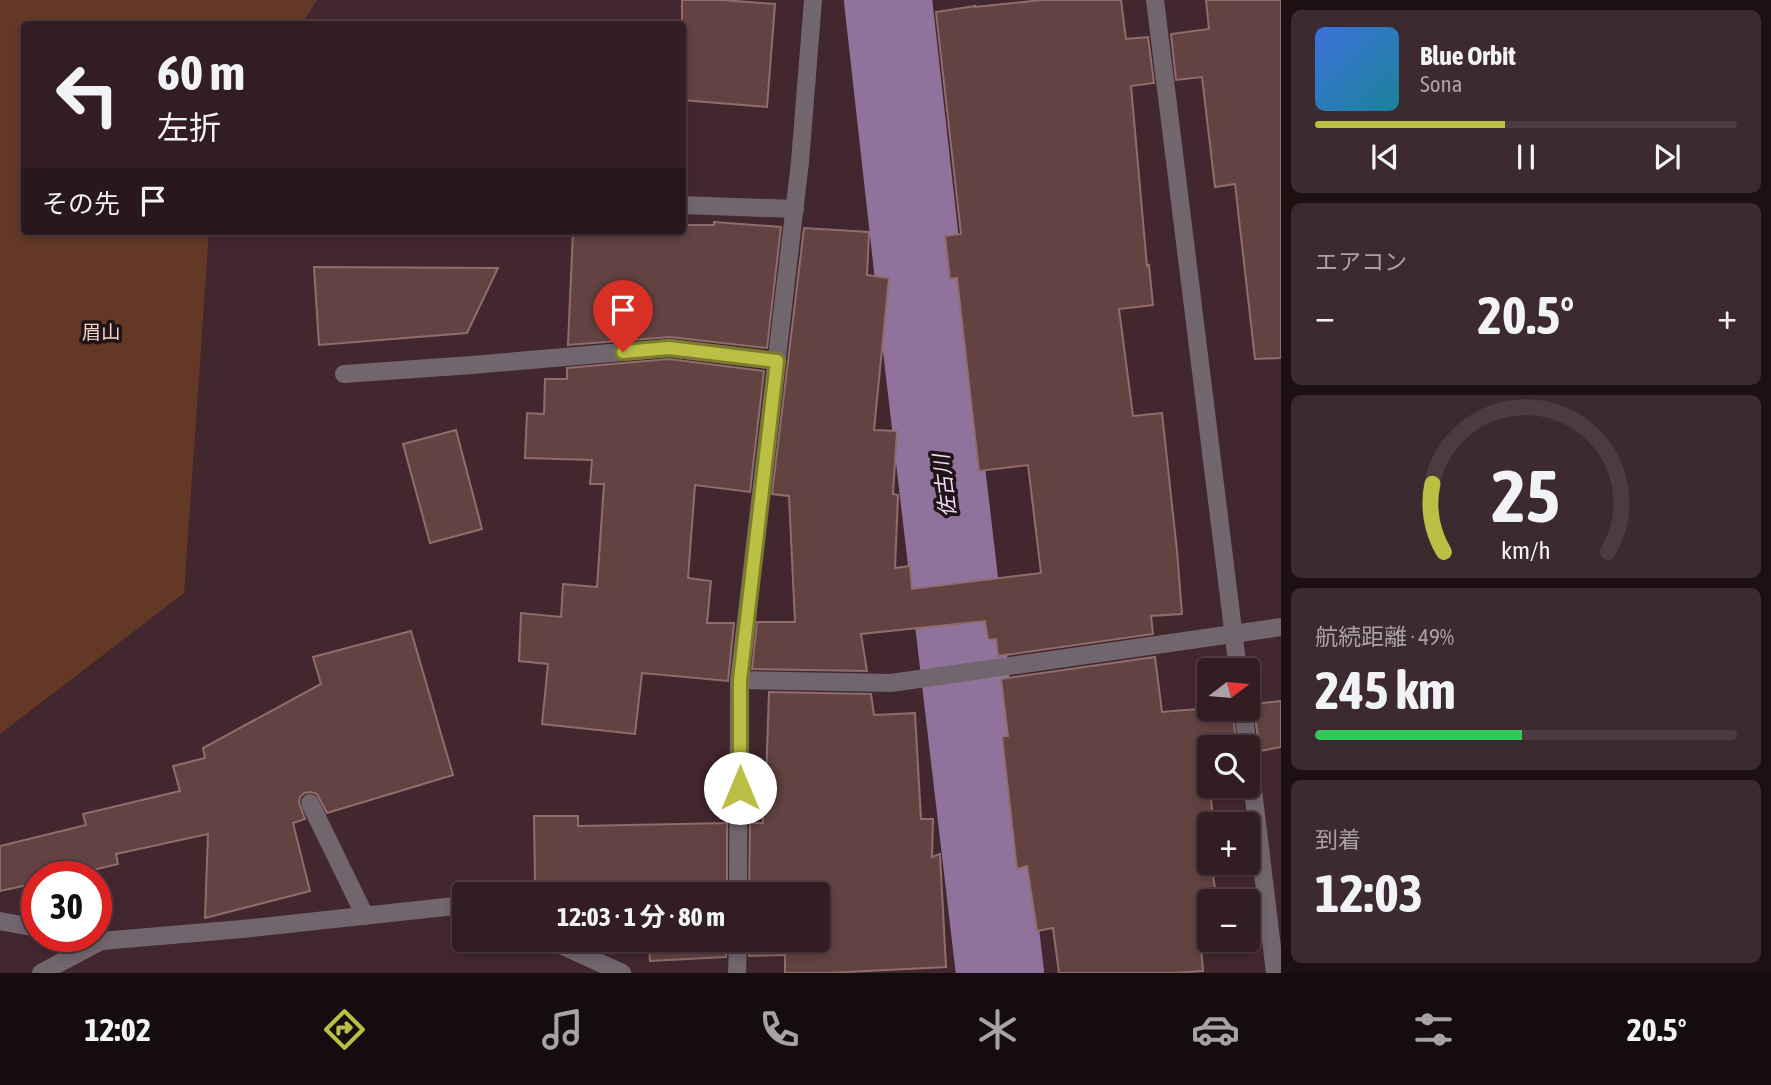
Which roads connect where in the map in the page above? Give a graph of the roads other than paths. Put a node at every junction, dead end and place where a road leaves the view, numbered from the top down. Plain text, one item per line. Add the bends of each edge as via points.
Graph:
1 (813, 0) edge
2 (1154, 0) edge
3 (686, 205) edge
4 (795, 209) junction
5 (777, 361) junction
6 (344, 374) dead end
7 (1281, 627) edge
8 (1234, 633) junction
9 (1237, 658) edge
10 (740, 680) junction
11 (1254, 798) edge
12 (310, 803) dead end
13 (738, 882) edge
14 (452, 906) edge
15 (365, 916) junction
16 (0, 921) edge
17 (21, 925) edge
18 (112, 940) edge
19 (80, 952) edge
20 (576, 952) edge
21 (738, 952) edge
22 (41, 973) edge
23 (622, 973) edge
24 (737, 973) edge
25 (1275, 973) edge

1 - 4 street
2 - 8 street
3 - 4 street
4 - 5 street
5 - 6 street via 669,348
5 - 10 street
7 - 8 street
8 - 9 street
8 - 10 street via 891,683
10 - 13 street
11 - 25 street
12 - 15 street
14 - 15 street
15 - 18 street
16 - 17 street
19 - 22 street
20 - 23 street
21 - 24 street

